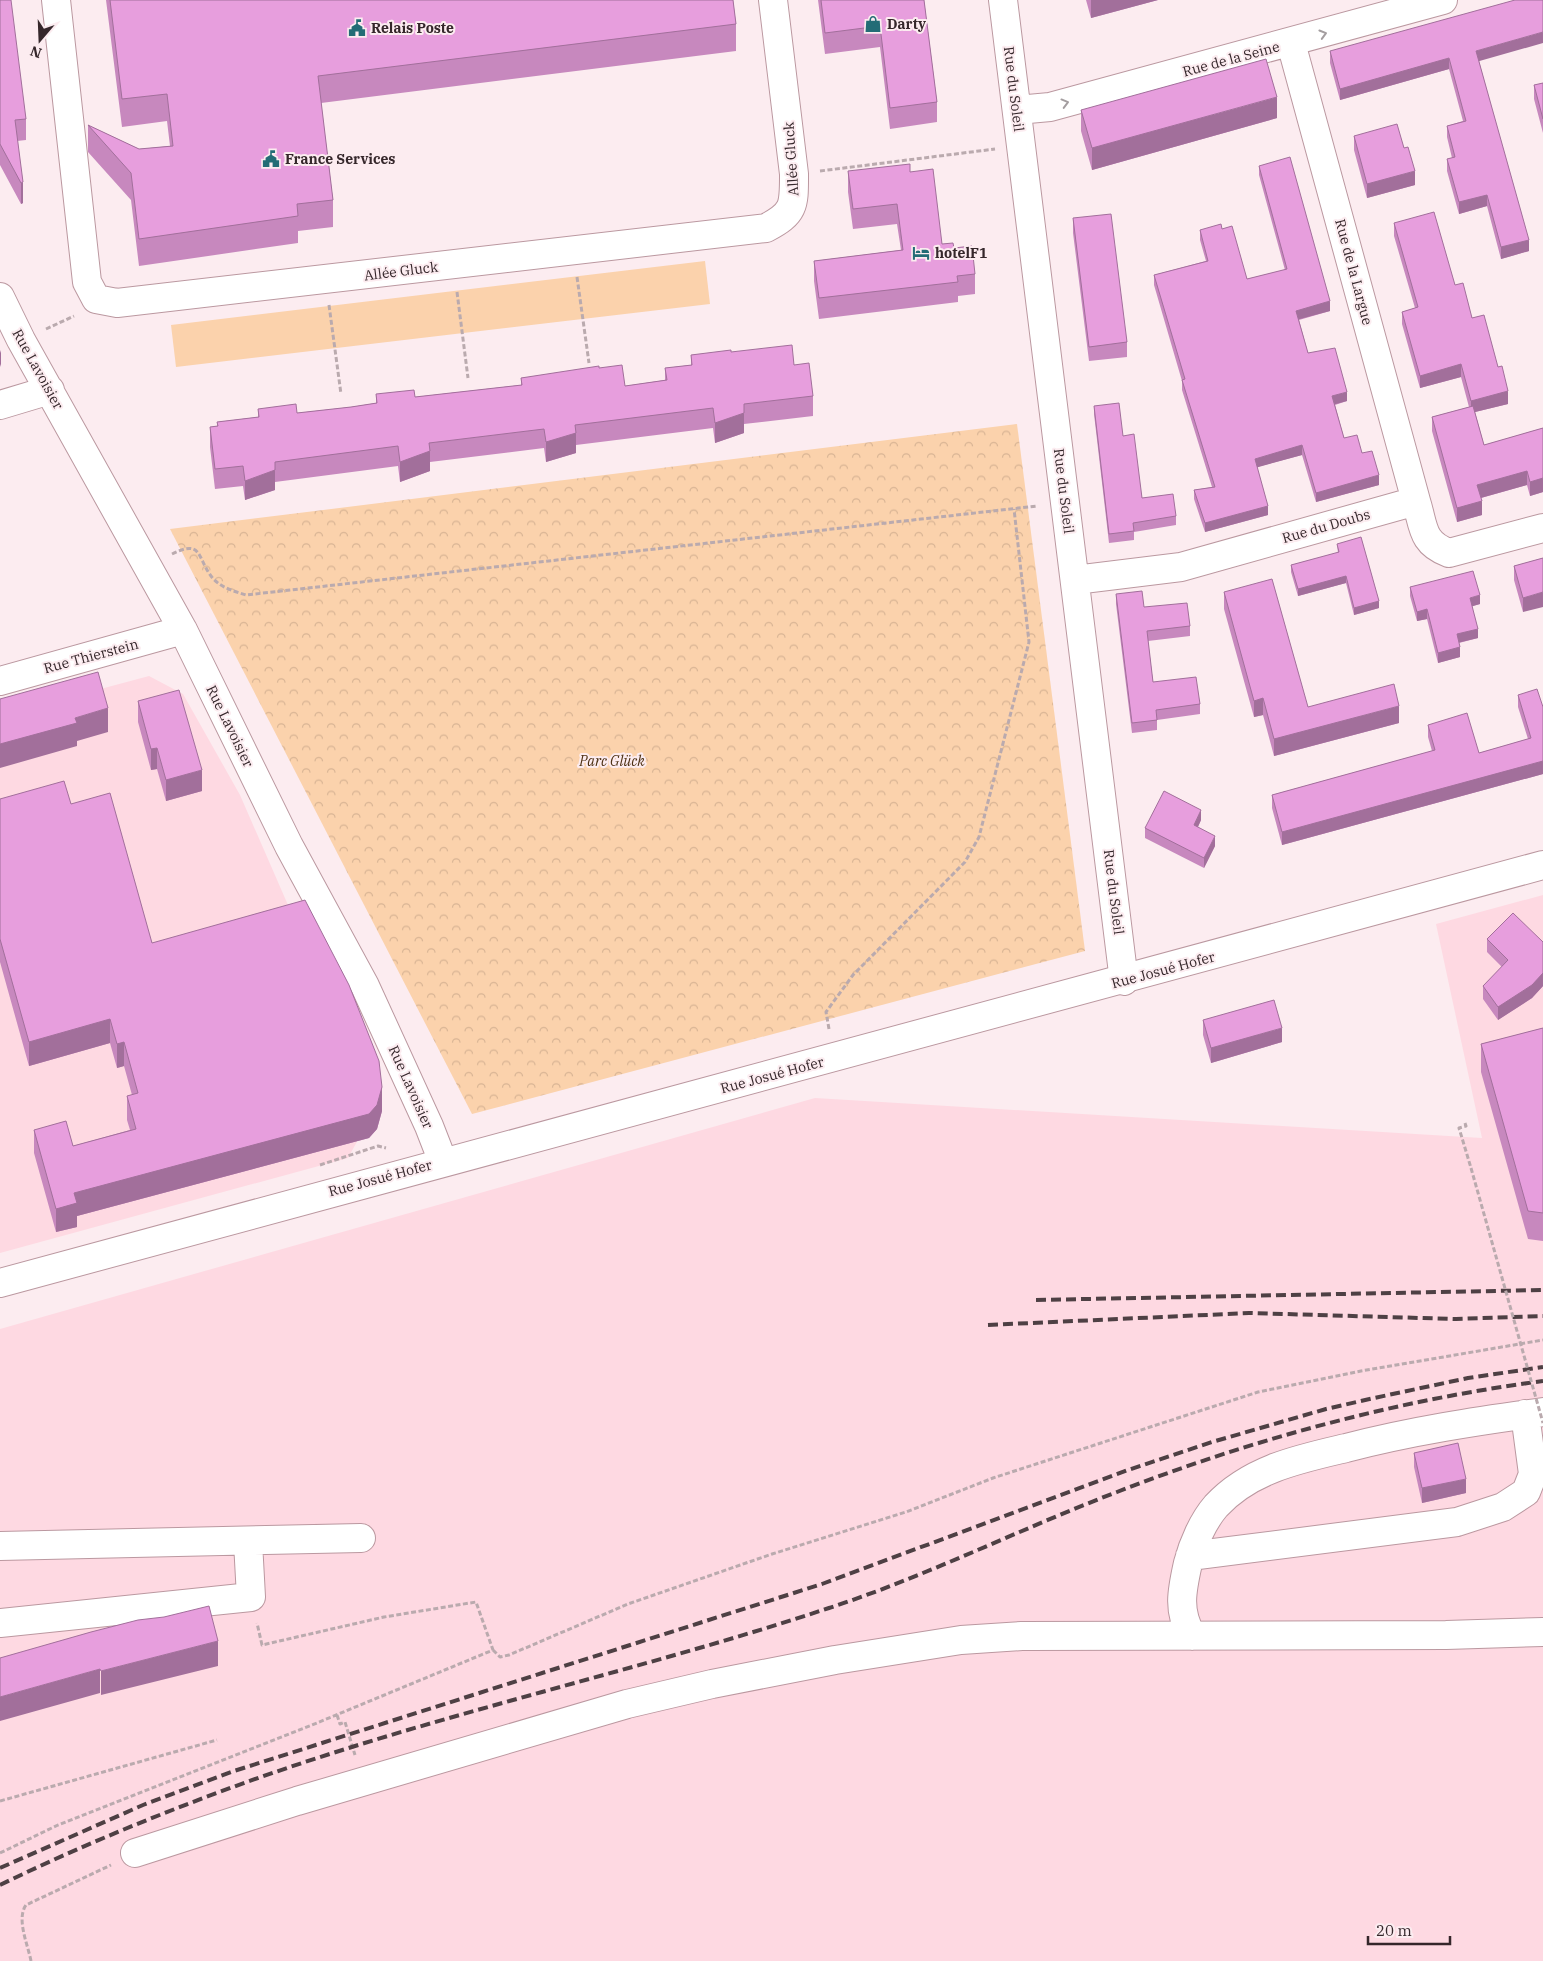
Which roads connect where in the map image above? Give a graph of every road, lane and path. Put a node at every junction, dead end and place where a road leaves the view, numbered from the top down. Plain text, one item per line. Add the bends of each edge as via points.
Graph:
1 (56, 0) edge
2 (773, 0) edge
3 (1003, 0) edge
4 (1443, 0) edge
5 (1291, 43) junction
6 (1017, 110) junction
7 (1021, 145) junction
8 (794, 174) junction
9 (573, 250) junction
10 (453, 265) junction
11 (326, 280) junction
12 (0, 297) edge
13 (96, 298) junction
14 (21, 340) junction
15 (588, 363) dead end
16 (468, 378) dead end
17 (50, 390) junction
18 (341, 394) dead end
19 (0, 405) edge
20 (1416, 501) junction
21 (1065, 503) junction
22 (1014, 509) junction
23 (1543, 528) edge
24 (147, 566) junction
25 (1075, 580) junction
26 (183, 630) junction
27 (0, 681) edge
28 (1543, 865) edge
29 (1124, 981) junction
30 (831, 1037) dead end
31 (1465, 1123) dead end
32 (443, 1162) junction
33 (0, 1283) edge
34 (1543, 1340) edge
35 (1537, 1416) edge
36 (361, 1538) dead end
37 (248, 1542) junction
38 (0, 1546) edge
39 (1190, 1556) junction
40 (251, 1597) junction
41 (0, 1623) edge
42 (1543, 1632) edge
43 (1192, 1636) junction
44 (493, 1650) junction
45 (336, 1715) junction
46 (217, 1740) dead end
47 (357, 1784) junction
48 (0, 1801) edge
49 (0, 1853) edge
50 (135, 1853) joint
51 (31, 1961) edge

1 - 13 street via 87,282
2 - 8 street, Allée Gluck
3 - 6 street, Rue du Soleil
5 -> 4 street, Rue de la Seine
6 -> 5 street, Rue de la Seine via 1050,107
5 - 20 street, Rue de la Largue
6 - 7 street, Rue du Soleil
7 - 8 path
7 - 21 street, Rue du Soleil
8 - 9 street, Allée Gluck via 794,202 783,220 766,228
9 - 10 street, Allée Gluck
9 - 15 path
10 - 11 street, Allée Gluck
10 - 16 path
11 - 13 street, Allée Gluck via 117,303
11 - 18 path
12 - 14 street, Rue Lavoisier
13 - 14 path via 68,320
14 - 17 street, Rue Lavoisier
17 - 19 street
17 - 24 street, Rue Lavoisier
20 - 23 street via 1428,541 1449,552
20 - 25 street, Rue du Doubs via 1181,567
21 - 22 path
21 - 25 street, Rue du Soleil
22 - 24 path via 246,595 225,588 211,577 194,548 185,547
22 - 30 path via 1030,642 979,837 965,862 853,975 826,1012
24 - 26 street, Rue Lavoisier
25 - 29 street, Rue du Soleil
26 - 27 street, Rue Thierstein
26 - 32 street, Rue Lavoisier via 289,846 365,986
28 - 29 street, Rue Josué Hofer
29 - 32 street, Rue Josué Hofer
31 - 35 path, bridge via 1466,1126 1459,1128
32 - 33 street, Rue Josué Hofer
34 - 44 path via 1370,1369 1258,1392 993,1478 906,1512 628,1604 509,1655 500,1657
35 - 39 street via 1384,1438 1274,1468 1241,1485 1216,1506
35 - 39 street via 1533,1474 1526,1492 1503,1507 1457,1522
36 - 37 street
37 - 38 street
37 - 40 street
39 - 43 street via 1181,1594 1184,1623
40 - 41 street
40 - 44 path via 262,1645 384,1616 476,1602
42 - 43 street
43 - 47 street via 1095,1634 970,1639 835,1660 627,1704
44 - 45 path
45 - 47 path via 340,1724 345,1722 358,1766 352,1768
45 - 49 path via 58,1825
46 - 48 path
47 - 50 street via 296,1800
50 - 51 path via 26,1905 22,1922

